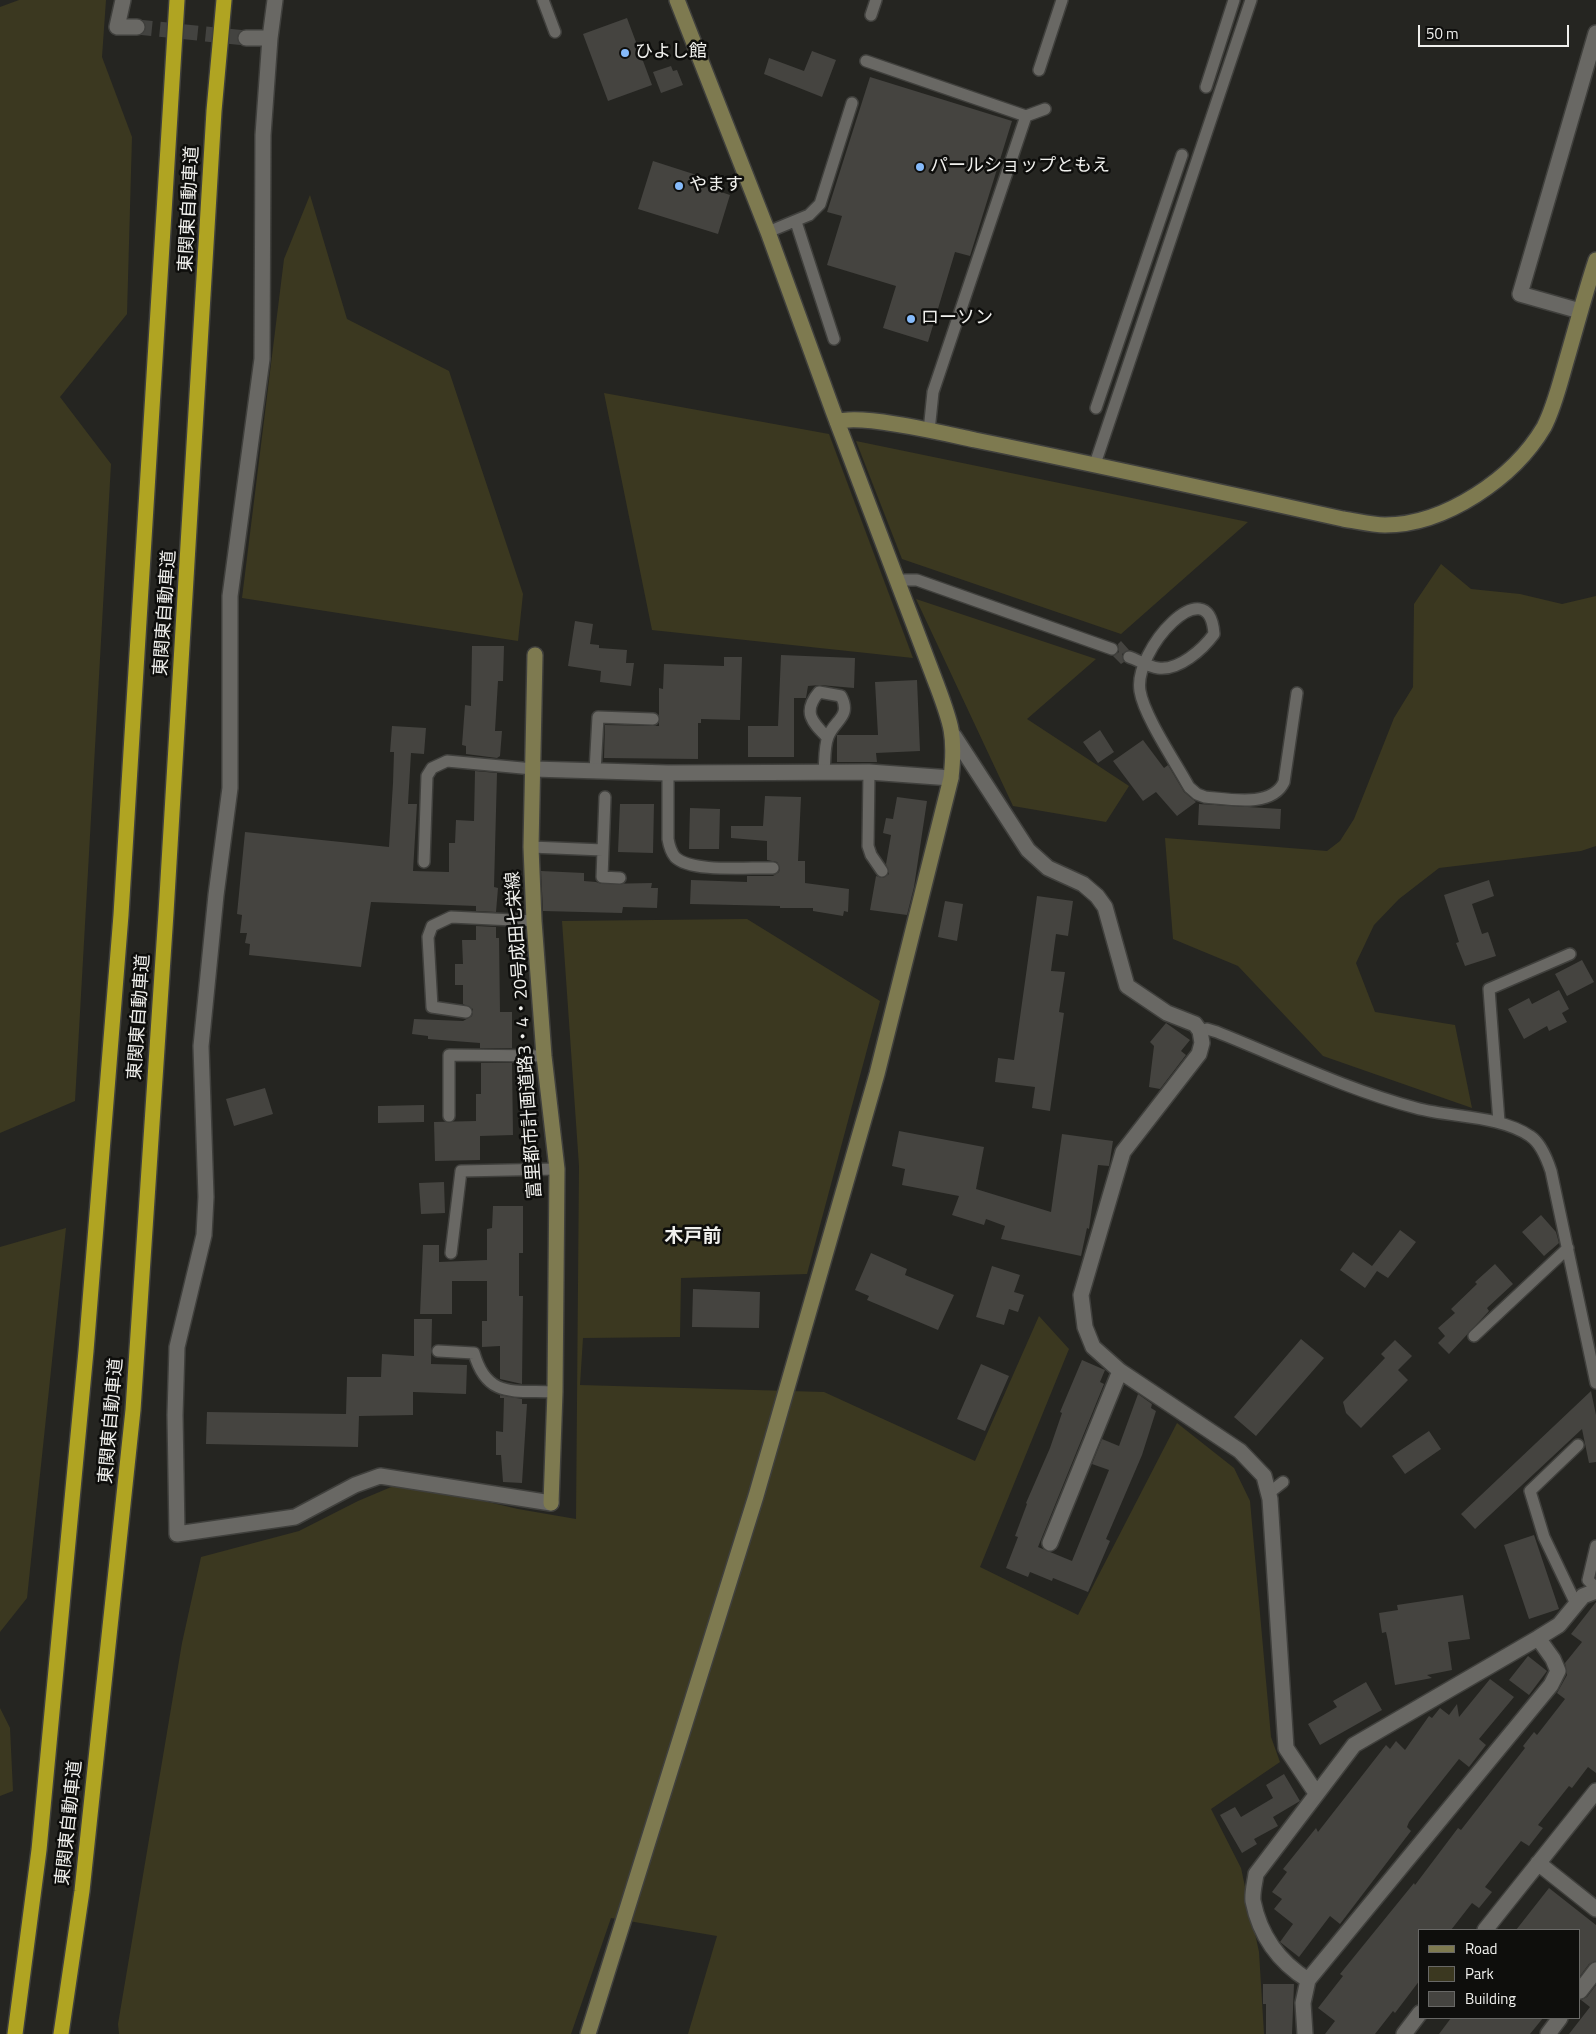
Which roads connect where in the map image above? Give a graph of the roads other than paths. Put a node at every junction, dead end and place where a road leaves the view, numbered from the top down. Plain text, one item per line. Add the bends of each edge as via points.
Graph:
1 (123, 0) edge
2 (177, 0) edge
3 (224, 0) edge
4 (275, 0) edge
5 (543, 0) edge
6 (676, 0) edge
7 (876, 0) edge
8 (1062, 0) edge
9 (1234, 0) edge
10 (1251, 0) edge
11 (871, 15) dead end
12 (137, 27) tunnel mouth
13 (554, 32) dead end
14 (1596, 33) edge
15 (246, 38) tunnel mouth
16 (270, 38) junction
17 (866, 62) dead end
18 (1039, 70) dead end
19 (1206, 87) dead end
20 (852, 103) dead end
21 (1045, 109) dead end
22 (1026, 116) junction
23 (1182, 154) dead end
24 (796, 222) junction
25 (768, 232) junction
26 (1594, 269) edge
27 (1580, 311) junction
28 (834, 339) dead end
29 (1096, 408) dead end
30 (837, 422) junction
31 (930, 431) junction
32 (1095, 464) junction
33 (896, 580) junction
34 (1112, 650) dead end
35 (535, 654) dead end
36 (1129, 657) dead end
37 (1145, 663) junction
38 (1297, 692) dead end
39 (653, 719) dead end
40 (954, 736) junction
41 (827, 737) dead end
42 (533, 769) junction
43 (595, 771) junction
44 (824, 772) junction
45 (870, 772) junction
46 (668, 773) junction
47 (950, 778) junction
48 (605, 796) dead end
49 (531, 847) junction
50 (603, 850) junction
51 (424, 862) dead end
52 (773, 868) dead end
53 (882, 871) dead end
54 (620, 878) dead end
55 (534, 922) junction
56 (1570, 954) dead end
57 (466, 1012) dead end
58 (1200, 1031) junction
59 (544, 1056) junction
60 (449, 1116) dead end
61 (1499, 1122) junction
62 (557, 1169) junction
63 (1568, 1248) junction
64 (451, 1253) dead end
65 (1474, 1336) dead end
66 (438, 1351) dead end
67 (1120, 1371) junction
68 (1596, 1383) edge
69 (555, 1392) junction
70 (1578, 1445) dead end
71 (1283, 1482) dead end
72 (1268, 1493) junction
73 (1050, 1543) dead end
74 (1596, 1546) edge
75 (1596, 1589) edge
76 (1576, 1604) junction
77 (1538, 1638) junction
78 (1316, 1793) junction
79 (1595, 1793) edge
80 (1538, 1864) junction
81 (1596, 1909) edge
82 (1486, 1929) edge
83 (1596, 1970) edge
84 (1308, 1980) junction
85 (1581, 1991) edge
86 (1418, 2016) edge
87 (1559, 2019) edge
88 (15, 2034) edge
89 (61, 2034) edge
90 (588, 2034) edge
91 (1304, 2034) edge
92 (1404, 2034) edge
93 (1548, 2034) edge

1 - 12 street via 117,27
2 - 88 highway, 東関東自動車道 via 121,915 86,1351 38,1850
3 - 89 highway, 東関東自動車道 via 214,111 169,874 133,1410 82,1891
4 - 16 street
5 - 13 lane
6 - 25 street
7 - 11 lane
8 - 18 lane
9 - 19 lane
10 - 32 lane
14 - 27 street via 1520,294
15 - 16 street
16 - 69 street, 富里都市計画道路3・4・20号成田七栄線 via 264,135 262,359 230,596 230,788 201,1046 206,1197 204,1236 177,1347 177,1534 295,1517 354,1485 380,1476 552,1502
17 - 22 lane
20 - 24 lane via 820,204
21 - 22 lane
22 - 31 lane via 932,392
23 - 29 lane
24 - 25 lane
24 - 28 lane
25 - 30 street
26 - 27 street
27 - 32 street via 1544,426 1520,460 1462,505 1427,518 1385,526
30 - 31 street via 853,418
30 - 33 street
31 - 32 street
33 - 34 lane via 917,580
33 - 40 street
35 - 42 street, 富里都市計画道路3・4・20号成田七栄線
36 - 37 lane
37 - 37 lane via 1168,668 1206,645 1214,634 1214,625 1207,614 1194,608 1185,611 1152,644
37 - 38 lane via 1139,676 1140,693 1190,787 1205,797 1262,799 1280,790 1284,782
39 - 43 lane via 598,717
40 - 47 street
40 - 58 street via 1028,850 1048,868 1083,884 1105,907 1127,986 1167,1013 1195,1024
41 - 44 lane
42 - 43 street
42 - 49 street, 富里都市計画道路3・4・20号成田七栄線
42 - 51 lane via 447,761 432,768 427,776
43 - 46 street
44 - 45 street
44 - 46 street
45 - 47 street
45 - 53 lane via 868,846
46 - 52 lane via 668,839 676,858 694,866
47 - 90 street via 878,1074 756,1496
48 - 50 lane
49 - 50 lane
49 - 55 street, 富里都市計画道路3・4・20号成田七栄線
50 - 54 lane via 602,878
55 - 57 lane via 451,917 432,926 428,937 432,1007
55 - 59 street, 富里都市計画道路3・4・20号成田七栄線
56 - 61 lane via 1489,989
58 - 61 lane via 1217,1032 1357,1089 1416,1108
58 - 67 street via 1202,1043 1199,1054 1123,1152 1081,1294 1085,1327 1093,1347
59 - 60 lane via 449,1055
59 - 62 street, 富里都市計画道路3・4・20号成田七栄線
61 - 63 lane via 1532,1137 1541,1148 1551,1171
62 - 64 lane via 461,1171
62 - 69 street, 富里都市計画道路3・4・20号成田七栄線
63 - 65 lane
63 - 68 lane
66 - 69 lane via 474,1353 479,1371 502,1389
67 - 72 street via 1240,1451 1264,1476
67 - 73 street
70 - 76 lane via 1530,1491 1544,1536
71 - 72 lane
72 - 78 street via 1286,1748
74 - 75 lane via 1588,1580
75 - 76 street
76 - 77 street via 1559,1624
77 - 78 street via 1354,1745
77 - 84 street via 1558,1671 1551,1686
78 - 84 street via 1256,1874 1253,1900 1268,1942 1292,1970
79 - 80 street
80 - 81 street
80 - 82 street
83 - 85 street
84 - 91 street via 1303,2003
86 - 92 street
87 - 93 street

